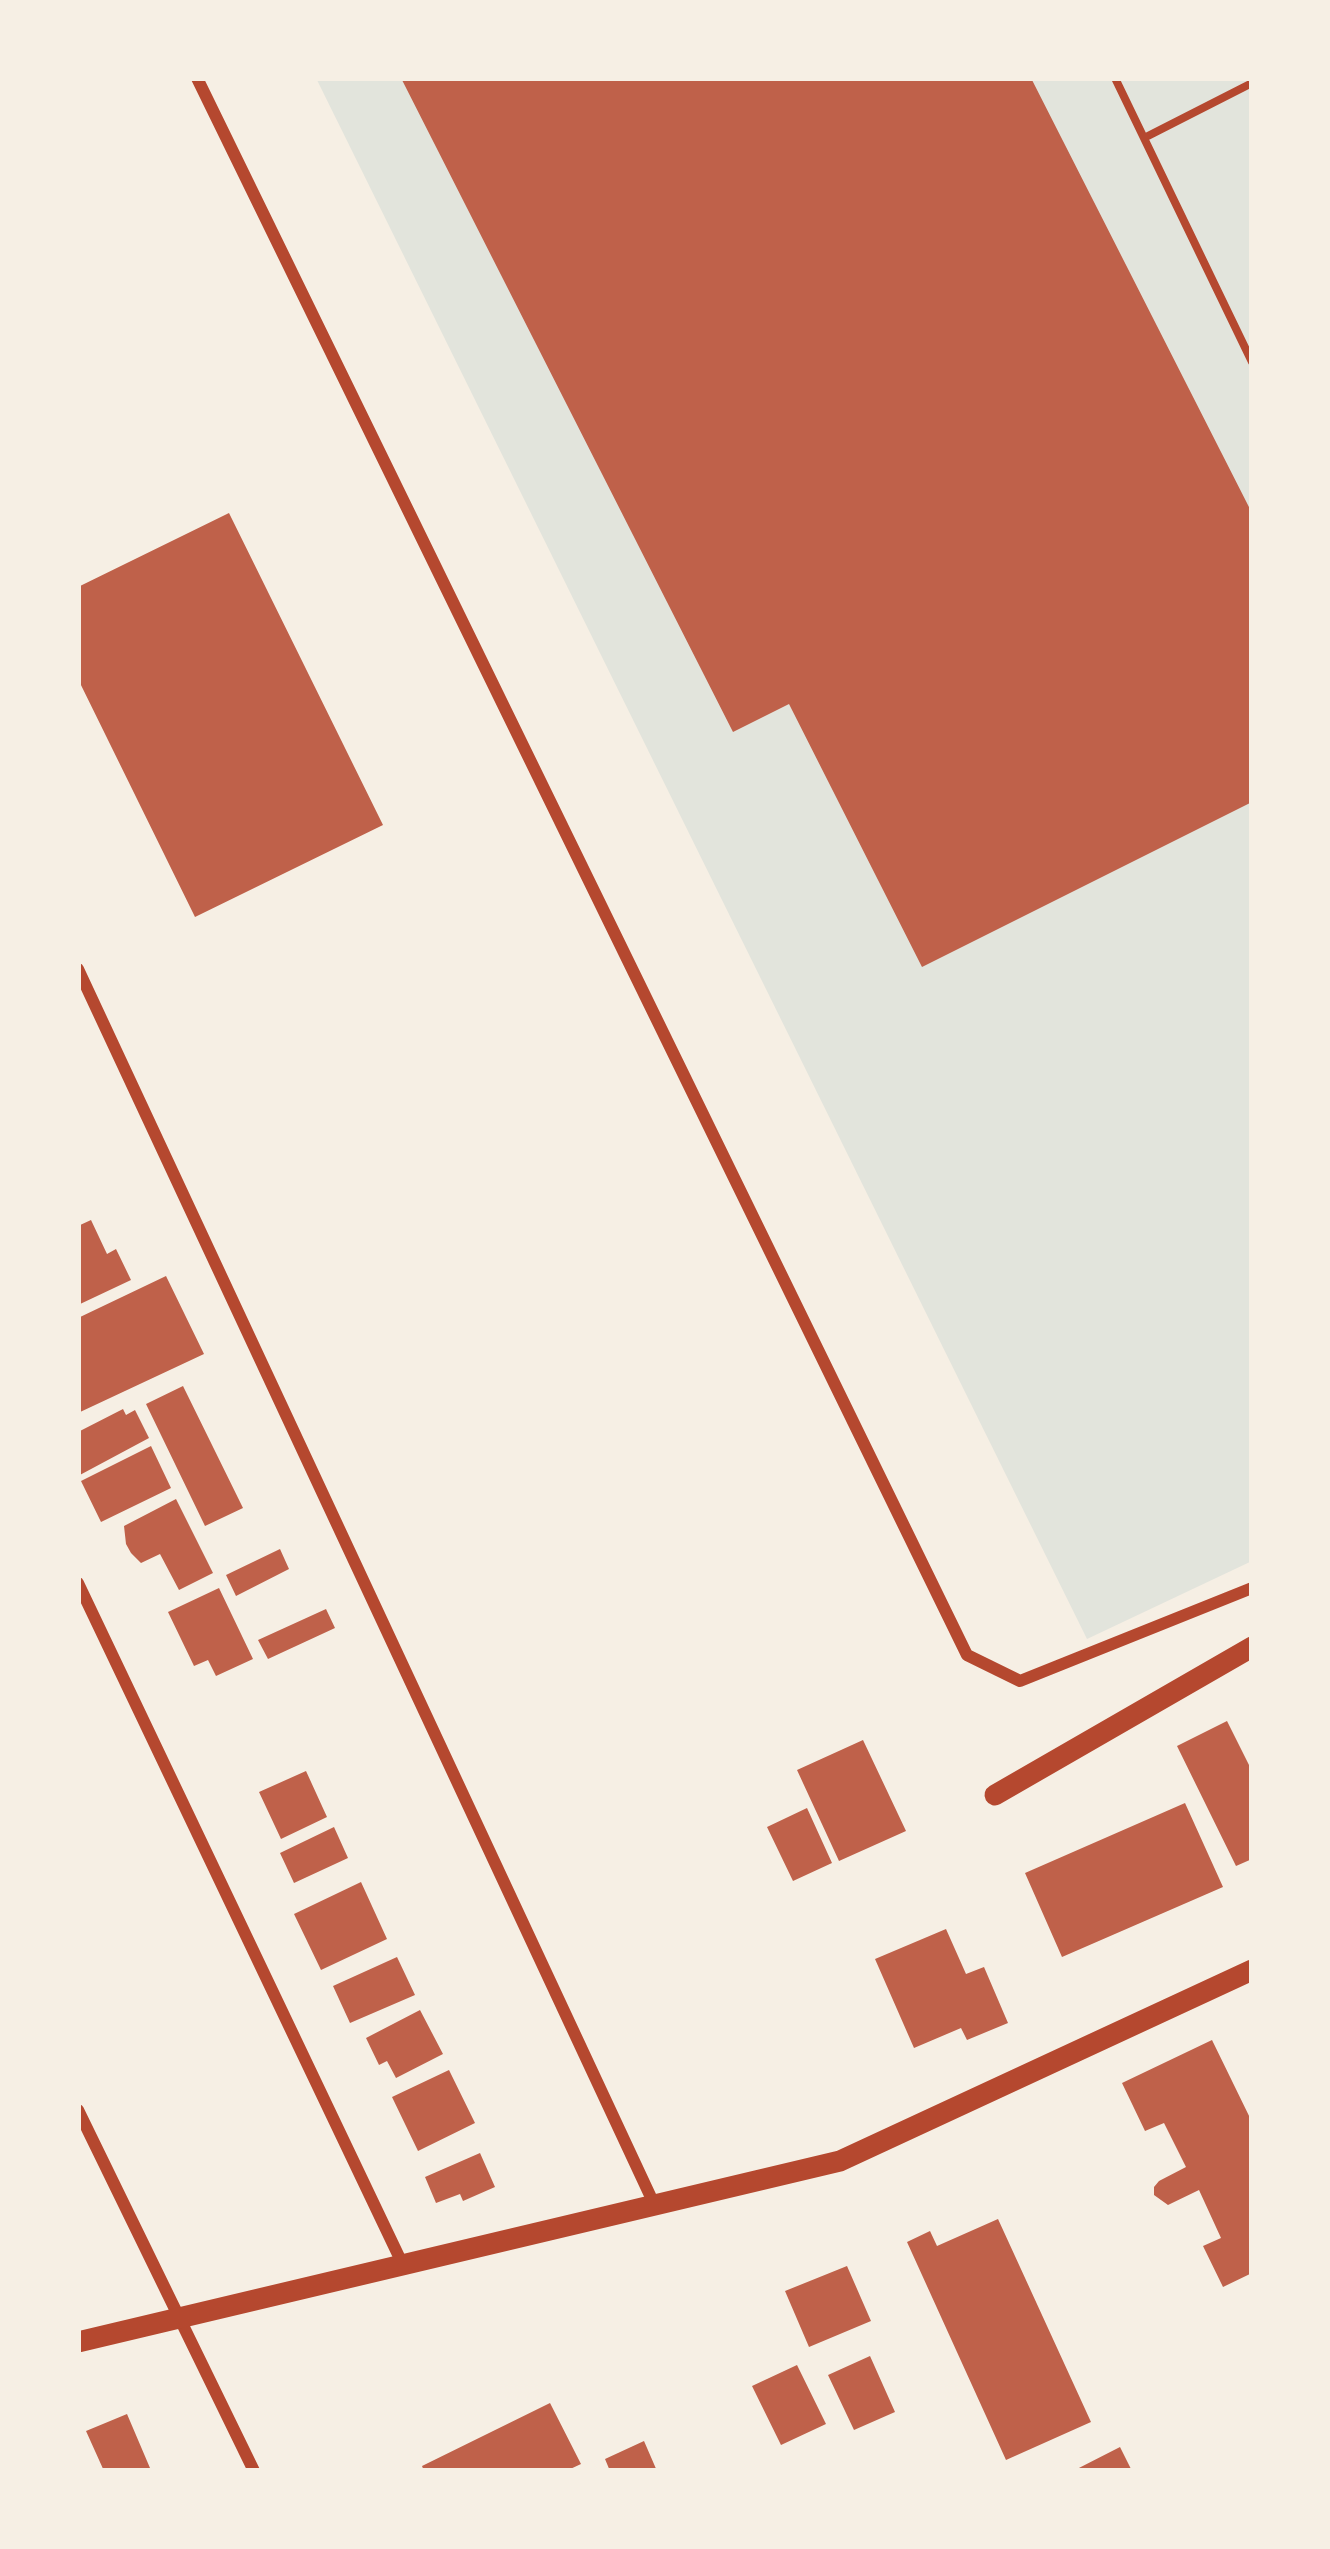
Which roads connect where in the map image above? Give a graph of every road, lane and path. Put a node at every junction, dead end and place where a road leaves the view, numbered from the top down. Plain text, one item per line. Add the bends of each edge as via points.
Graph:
1 (196, 78) edge
2 (1115, 78) edge
3 (1248, 85) edge
4 (1252, 100) edge
5 (1144, 138) junction
6 (1252, 362) edge
7 (78, 969) edge
8 (78, 1582) edge
9 (1252, 1588) edge
10 (1252, 1646) edge
11 (995, 1795) dead end
12 (1252, 1970) edge
13 (78, 2110) edge
14 (655, 2206) junction
15 (403, 2265) junction
16 (178, 2318) junction
17 (78, 2342) edge
18 (254, 2471) edge

1 - 9 street via 968,1655 1020,1682
2 - 5 path
3 - 4 path
3 - 5 path
5 - 6 path
7 - 14 street
8 - 15 street
10 - 11 street
12 - 14 street via 840,2161
13 - 16 street
14 - 15 street
15 - 16 street
16 - 17 street
16 - 18 street

